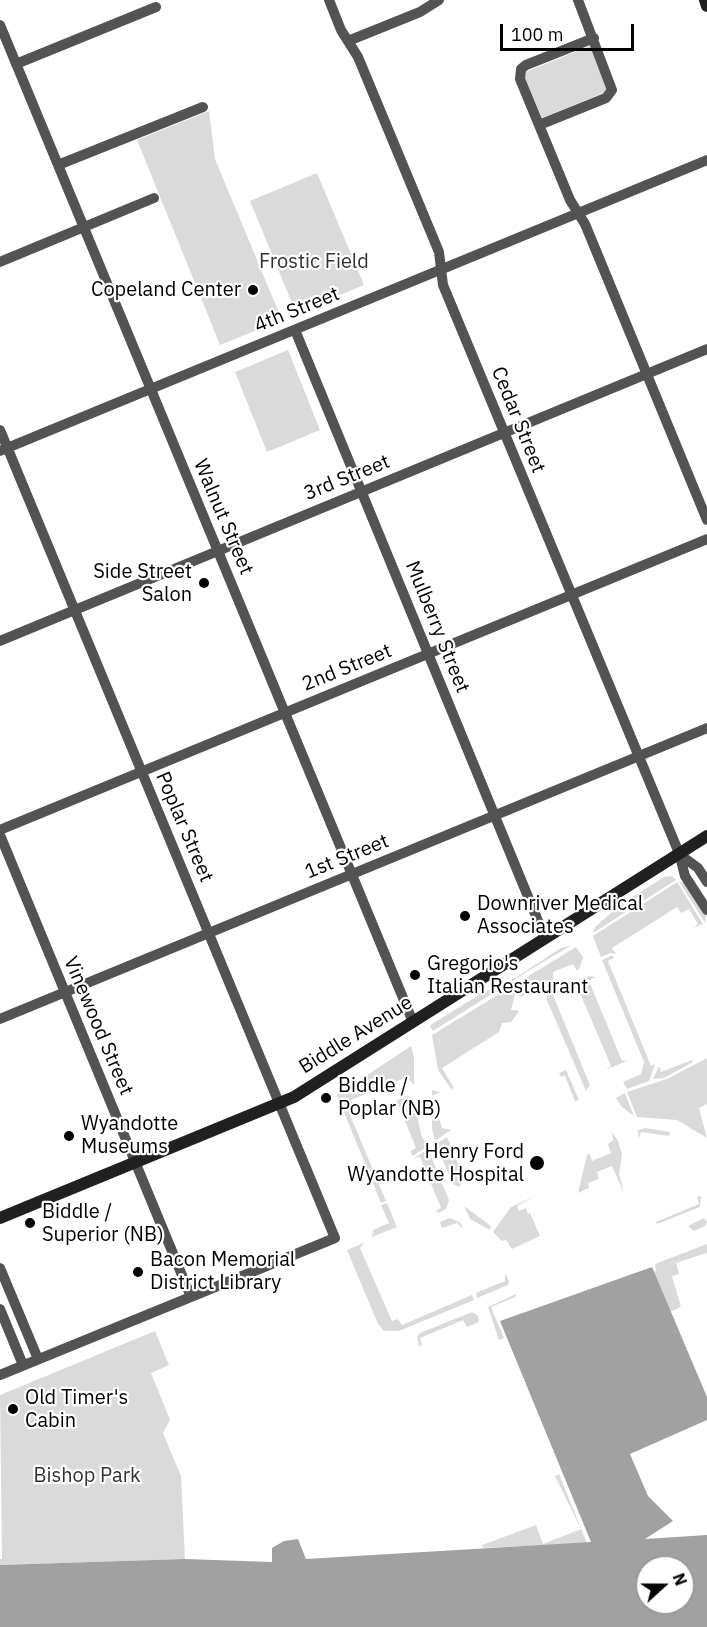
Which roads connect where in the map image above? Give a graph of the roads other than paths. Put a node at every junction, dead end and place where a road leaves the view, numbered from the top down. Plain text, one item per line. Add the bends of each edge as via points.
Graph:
1 (328, 0) edge
2 (415, 0) edge
3 (439, 0) edge
4 (578, 0) edge
5 (156, 7) dead end
6 (420, 12) junction
7 (0, 25) edge
8 (594, 38) junction
9 (348, 41) junction
10 (16, 64) junction
11 (203, 106) dead end
12 (539, 125) junction
13 (707, 160) edge
14 (58, 165) junction
15 (154, 198) dead end
16 (578, 213) junction
17 (83, 228) junction
18 (0, 262) edge
19 (441, 270) junction
20 (295, 330) junction
21 (707, 349) edge
22 (647, 374) junction
23 (150, 389) junction
24 (0, 430) edge
25 (504, 433) junction
26 (4, 450) edge
27 (362, 492) junction
28 (707, 520) edge
29 (707, 539) edge
30 (218, 551) junction
31 (571, 595) junction
32 (74, 610) junction
33 (0, 640) edge
34 (428, 654) junction
35 (285, 713) junction
36 (707, 728) edge
37 (638, 757) junction
38 (141, 772) junction
39 (495, 815) junction
40 (0, 830) edge
41 (0, 836) edge
42 (707, 836) edge
43 (679, 854) junction
44 (351, 874) junction
45 (707, 882) edge
46 (707, 910) edge
47 (208, 933) junction
48 (545, 938) junction
49 (65, 993) junction
50 (0, 1019) edge
51 (413, 1022) junction
52 (279, 1103) junction
53 (135, 1162) junction
54 (0, 1218) edge
55 (0, 1268) edge
56 (191, 1297) junction
57 (0, 1309) edge
58 (38, 1359) junction
59 (23, 1365) junction
60 (0, 1375) edge

1 - 9 street, Cedar Street
2 - 6 street
3 - 6 street
4 - 8 street
5 - 10 street
6 - 9 street
7 - 10 street, Walnut Street
8 - 12 street via 612,84 611,94
8 - 12 street via 521,69 520,79
9 - 19 street, Cedar Street via 439,252
10 - 14 street, Walnut Street
11 - 14 street
12 - 16 street
13 - 16 street, 4th Street
14 - 17 street, Walnut Street
15 - 17 street
16 - 19 street, 4th Street
16 - 22 street
17 - 18 street
17 - 23 street, Walnut Street
19 - 20 street, 4th Street
19 - 25 street, Cedar Street via 443,285
20 - 23 street, 4th Street
20 - 27 street, Mulberry Street
21 - 22 street, 3rd Street
22 - 25 street, 3rd Street
22 - 28 street
23 - 26 street, 4th Street
23 - 30 street, Walnut Street
24 - 26 street, Poplar Street
25 - 27 street, 3rd Street
25 - 31 street, Cedar Street
26 - 32 street, Poplar Street
27 - 30 street, 3rd Street
27 - 34 street, Mulberry Street
29 - 31 street, 2nd Street
30 - 32 street, 3rd Street
30 - 35 street, Walnut Street
31 - 34 street, 2nd Street
31 - 37 street, Cedar Street
32 - 33 street, 3rd Street
32 - 38 street, Poplar Street
34 - 35 street, 2nd Street
34 - 39 street, Mulberry Street
35 - 38 street, 2nd Street
35 - 44 street, Walnut Street
36 - 37 street, 1st Street
37 - 39 street, 1st Street
37 - 43 street, Cedar Street
38 - 40 street, 2nd Street
38 - 47 street, Poplar Street
39 - 44 street, 1st Street
39 - 48 street, Mulberry Street
41 - 49 street, Vinewood Street
42 - 43 main road, Biddle Avenue
43 - 45 street via 698,868
43 - 46 street, Cedar Street via 685,876
43 - 48 main road, Biddle Avenue
44 - 47 street, 1st Street
44 - 51 street, Walnut Street
47 - 49 street, 1st Street
47 - 52 street, Poplar Street
48 - 51 main road, Biddle Avenue
49 - 50 street, 1st Street
49 - 53 street, Vinewood Street
51 - 52 main road, Biddle Avenue
52 - 53 main road, Biddle Avenue
52 - 56 street, Poplar Street via 335,1238
53 - 54 main road, Biddle Avenue
53 - 56 street, Vinewood Street
55 - 58 street
56 - 58 street
57 - 59 street
58 - 59 street
59 - 60 street

